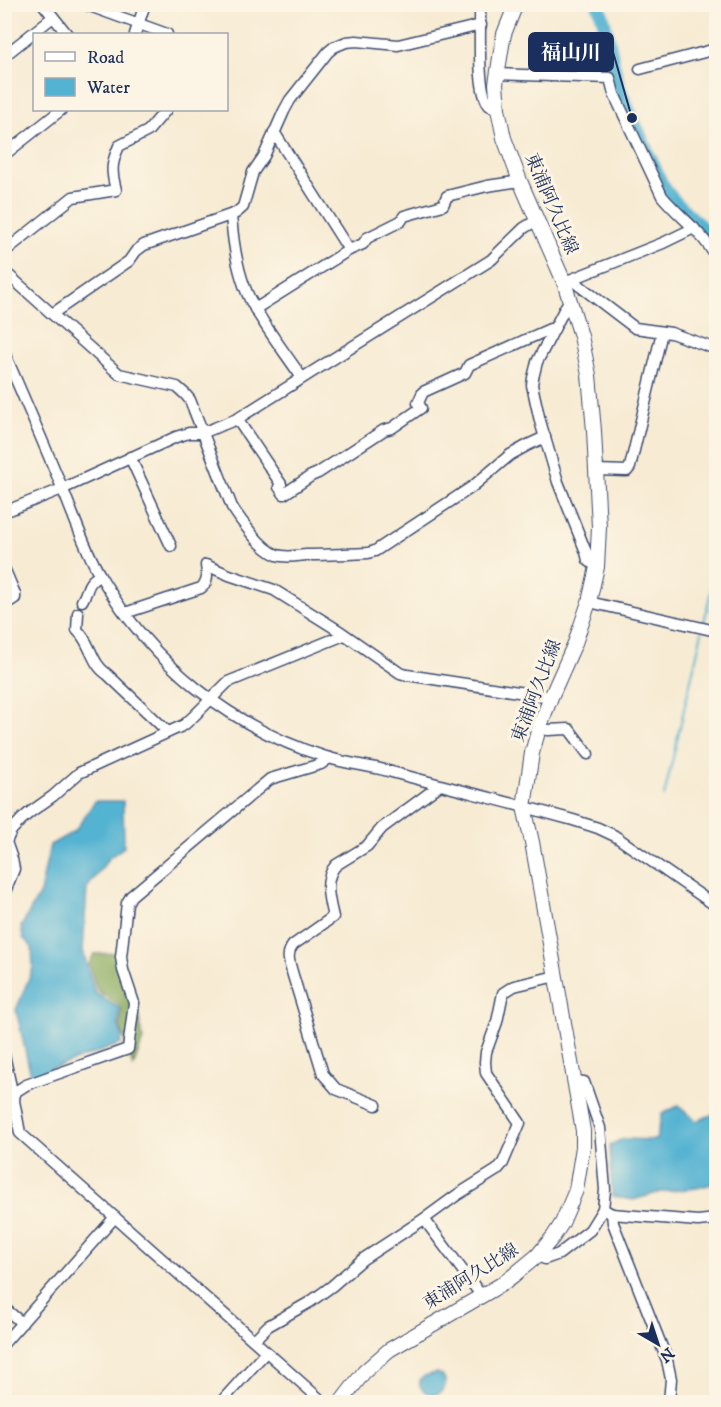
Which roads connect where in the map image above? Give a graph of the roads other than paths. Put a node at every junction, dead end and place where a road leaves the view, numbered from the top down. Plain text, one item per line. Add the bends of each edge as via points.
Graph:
1 (43, 4) edge
2 (84, 4) edge
3 (145, 4) edge
4 (480, 4) edge
5 (516, 4) edge
6 (53, 17) junction
7 (481, 25) junction
8 (136, 29) edge
9 (66, 33) edge
10 (161, 33) edge
11 (717, 50) edge
12 (4, 56) edge
13 (640, 69) dead end
14 (497, 74) junction
15 (498, 109) junction
16 (60, 111) edge
17 (165, 111) edge
18 (274, 132) junction
19 (4, 155) edge
20 (520, 181) junction
21 (231, 215) junction
22 (537, 220) junction
23 (694, 228) junction
24 (349, 250) junction
25 (4, 252) edge
26 (717, 257) edge
27 (4, 271) edge
28 (568, 281) junction
29 (570, 302) junction
30 (255, 309) junction
31 (52, 314) junction
32 (555, 329) junction
33 (662, 332) junction
34 (717, 349) edge
35 (4, 352) edge
36 (302, 378) junction
37 (237, 419) junction
38 (202, 433) junction
39 (545, 438) junction
40 (130, 457) junction
41 (596, 470) junction
42 (63, 489) junction
43 (4, 512) edge
44 (171, 546) dead end
45 (597, 567) junction
46 (4, 568) edge
47 (100, 575) junction
48 (82, 601) dead end
49 (589, 602) junction
50 (4, 605) edge
51 (78, 613) dead end
52 (125, 613) junction
53 (717, 631) edge
54 (344, 635) junction
55 (551, 697) junction
56 (212, 699) junction
57 (539, 728) junction
58 (168, 732) junction
59 (588, 754) dead end
60 (329, 758) junction
61 (440, 785) junction
62 (524, 807) junction
63 (4, 894) edge
64 (715, 904) edge
65 (556, 976) junction
66 (4, 1055) edge
67 (575, 1081) junction
68 (11, 1099) edge
69 (376, 1105) dead end
70 (607, 1212) junction
71 (115, 1217) junction
72 (424, 1219) junction
73 (717, 1219) edge
74 (537, 1256) junction
75 (481, 1295) junction
76 (4, 1308) edge
77 (22, 1323) junction
78 (254, 1340) junction
79 (4, 1343) edge
80 (266, 1352) junction
81 (221, 1402) edge
82 (323, 1402) edge
83 (341, 1402) edge
84 (669, 1402) edge

1 - 6 street
2 - 8 street
3 - 8 street
4 - 7 street
5 - 14 main road, 東浦阿久比線 via 504,34
6 - 9 street
6 - 12 street
7 - 15 street via 480,79 490,106
7 - 18 street via 398,45 356,41 334,47 290,100
8 - 10 street
11 - 13 street
14 - 15 main road, 東浦阿久比線
14 - 23 street via 610,78 662,196
15 - 20 main road, 東浦阿久比線
16 - 19 street
17 - 25 street via 148,131 118,146 112,176 116,190 73,197
18 - 21 street via 254,172 243,207
18 - 24 street
20 - 22 main road, 東浦阿久比線
20 - 24 street via 447,196 443,206 404,216
21 - 30 street via 239,266
21 - 31 street via 144,245 129,261
22 - 28 main road, 東浦阿久比線
22 - 36 street via 491,260
23 - 26 street
23 - 28 street
24 - 30 street
27 - 31 street
28 - 29 main road, 東浦阿久比線
28 - 33 street via 635,328
29 - 32 street
29 - 41 main road, 東浦阿久比線 via 589,375
30 - 36 street
31 - 38 street via 119,374 183,391
32 - 37 street via 469,365 465,373 423,392 418,403 421,408 284,494
32 - 39 street via 532,378
33 - 34 street
33 - 41 street via 630,467 627,471
35 - 42 street
36 - 37 street
37 - 38 street
38 - 39 street via 238,516 270,551 292,557 375,551 472,487 510,455
38 - 40 street via 176,437
39 - 45 street via 588,560
40 - 42 street
40 - 44 street
41 - 45 main road, 東浦阿久比線
42 - 43 street
42 - 47 street
45 - 49 main road, 東浦阿久比線
46 - 50 street via 15,598
47 - 48 street via 88,584
47 - 52 street
49 - 53 street
49 - 55 main road, 東浦阿久比線
51 - 58 street via 77,630 101,670
52 - 54 street via 201,588 207,581 206,565 274,590
52 - 56 street via 172,668
54 - 55 street via 407,675
54 - 56 street via 228,682
55 - 57 main road, 東浦阿久比線
56 - 58 street via 184,724
56 - 60 street via 247,723
57 - 59 street via 569,729
57 - 62 main road, 東浦阿久比線
58 - 63 street via 79,773 21,820 6,842 14,869
60 - 61 street
60 - 68 street via 270,779 130,896 121,957 134,1003 128,1049 26,1085
61 - 62 street
61 - 69 street via 382,828 367,846 332,869 328,891 333,917 293,945 288,956 323,1074 336,1089
62 - 64 street via 615,836
62 - 65 main road, 東浦阿久比線
65 - 67 main road, 東浦阿久比線
65 - 72 street via 514,986 501,998 486,1052 486,1073 520,1123 503,1163
66 - 68 street
67 - 70 street via 584,1082 600,1128
67 - 74 main road, 東浦阿久比線 via 583,1131 576,1190 562,1223
68 - 71 street via 20,1133
70 - 73 street via 698,1221
70 - 74 street via 559,1254 545,1259
70 - 84 street via 667,1360
71 - 77 street
71 - 78 street
72 - 75 street
72 - 78 street via 363,1259 310,1302 268,1326
74 - 75 main road, 東浦阿久比線
75 - 83 main road, 東浦阿久比線 via 381,1356
76 - 77 street
77 - 79 street
78 - 80 street
80 - 81 street
80 - 82 street

